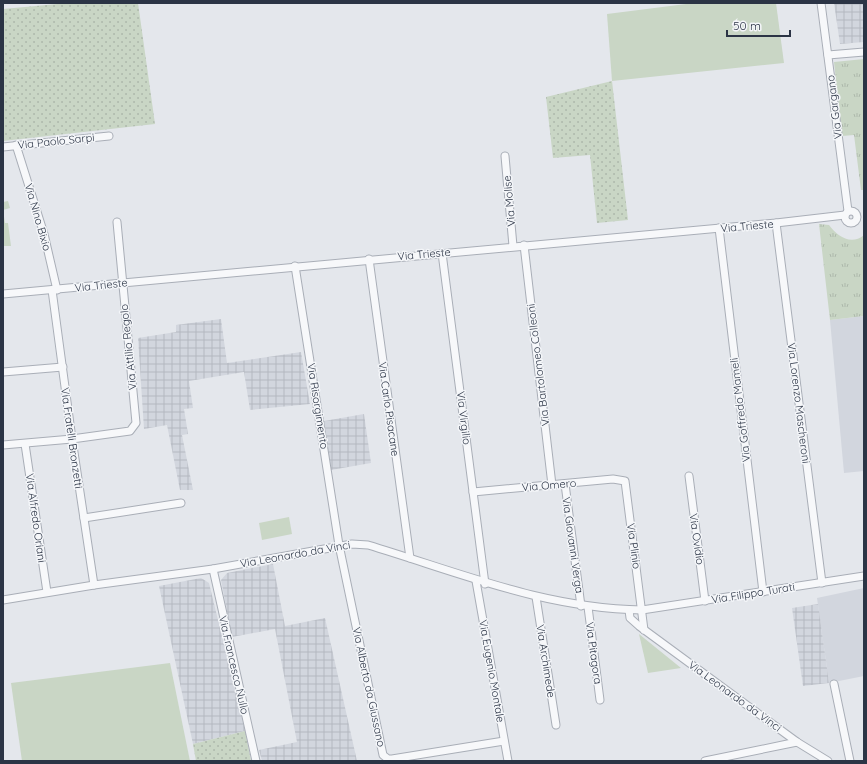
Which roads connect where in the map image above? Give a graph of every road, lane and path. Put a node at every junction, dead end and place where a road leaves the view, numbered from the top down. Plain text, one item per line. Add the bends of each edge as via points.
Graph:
1 (821, 3) edge
2 (864, 52) edge
3 (828, 55) junction
4 (109, 136) dead end
5 (16, 145) junction
6 (3, 147) edge
7 (505, 156) dead end
8 (846, 213) junction
9 (860, 214) edge
10 (117, 222) dead end
11 (776, 223) junction
12 (719, 228) junction
13 (524, 245) junction
14 (513, 246) junction
15 (442, 253) junction
16 (369, 260) junction
17 (296, 266) junction
18 (122, 283) junction
19 (54, 290) junction
20 (3, 294) edge
21 (63, 367) junction
22 (3, 372) edge
23 (72, 439) junction
24 (25, 444) junction
25 (3, 445) edge
26 (689, 476) dead end
27 (625, 481) joint
28 (565, 484) junction
29 (552, 485) junction
30 (473, 492) junction
31 (181, 503) dead end
32 (84, 518) junction
33 (339, 545) junction
34 (410, 558) junction
35 (213, 569) junction
36 (864, 576) edge
37 (476, 581) junction
38 (822, 583) junction
39 (94, 584) junction
40 (485, 584) junction
41 (47, 592) junction
42 (763, 592) junction
43 (536, 597) junction
44 (3, 600) edge
45 (705, 601) junction
46 (584, 606) junction
47 (629, 610) junction
48 (642, 610) junction
49 (644, 630) junction
50 (834, 684) dead end
51 (600, 700) dead end
52 (556, 725) dead end
53 (504, 741) junction
54 (797, 742) junction
55 (256, 761) edge
56 (508, 761) edge
57 (705, 761) edge
58 (828, 761) edge
59 (850, 761) edge

1 - 3 street, Via Gargano
2 - 3 street
3 - 8 street, Via Gargano
4 - 5 street, Via Paolo Sarpi
5 - 6 street, Via Paolo Sarpi
5 - 19 street, Via Nino Bixio via 44,234
7 - 14 street, Via Molise
8 - 9 street, Via Trieste via 852,211
8 - 9 street, Via Trieste via 846,222 850,224
8 - 11 street, Via Trieste
10 - 18 street, Via Attilio Regolo
11 - 12 street, Via Trieste
11 - 38 street, Via Lorenzo Mascheroni
12 - 13 street, Via Trieste
12 - 42 street, Via Goffredo Mameli
13 - 14 street, Via Trieste
13 - 29 street, Via Bartolomeo Colleoni
14 - 15 street, Via Trieste
15 - 16 street, Via Trieste
15 - 30 street, Via Virgilio
16 - 17 street, Via Trieste
16 - 34 street, Via Carlo Pisacane
17 - 18 street, Via Trieste
17 - 33 street, Via Risorgimento
18 - 19 street, Via Trieste
18 - 23 street, Via Attilio Regolo via 136,423 130,431
19 - 20 street, Via Trieste
19 - 21 street, Via Fratelli Bronzetti
21 - 22 street
21 - 23 street, Via Fratelli Bronzetti
23 - 24 street
23 - 32 street, Via Fratelli Bronzetti
24 - 25 street
24 - 41 street, Via Alfredo Oriani
26 - 45 street, Via Ovidio
27 - 28 street, Via Omero via 613,479
27 - 48 street, Via Plinio
28 - 29 street, Via Omero
28 - 46 street, Via Giovanni Verga
29 - 30 street, Via Omero
30 - 40 street, Via Virgilio
31 - 32 street
32 - 39 street, Via Fratelli Bronzetti
33 - 34 street, Via Leonardo da Vinci via 368,545
33 - 35 street, Via Leonardo da Vinci
33 - 53 street, Via Alberto da Giussano via 384,755 392,759
34 - 37 street, Via Leonardo da Vinci
35 - 39 street, Via Leonardo da Vinci
35 - 55 street, Via Francesco Nullo
36 - 38 street, Via Filippo Turati
37 - 40 street, Via Leonardo da Vinci
37 - 53 street, Via Eugenio Montale
38 - 42 street, Via Filippo Turati
39 - 41 street, Via Leonardo da Vinci
40 - 43 street, Via Leonardo da Vinci
41 - 44 street, Via Leonardo da Vinci
42 - 45 street, Via Filippo Turati
43 - 46 street, Via Leonardo da Vinci
43 - 52 street, Via Archimede
45 - 48 street, Via Filippo Turati
46 - 47 street, Via Leonardo da Vinci
46 - 51 street, Via Pitagora
47 - 48 street, Via Leonardo da Vinci
47 - 49 street, Via Leonardo da Vinci via 631,620
48 - 49 street
49 - 54 street, Via Leonardo da Vinci
50 - 59 street
53 - 56 street, Via Eugenio Montale
54 - 57 street
54 - 58 street, Via Leonardo da Vinci

